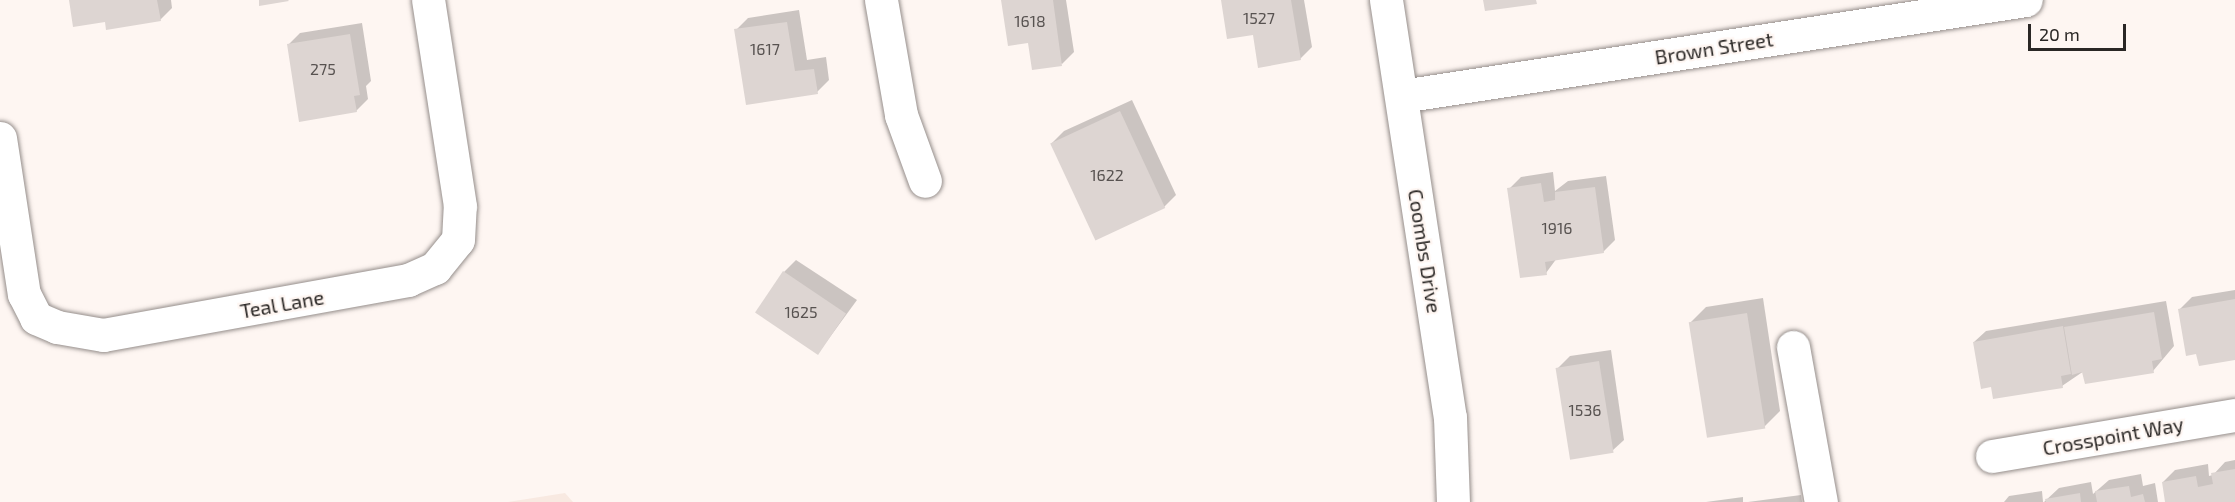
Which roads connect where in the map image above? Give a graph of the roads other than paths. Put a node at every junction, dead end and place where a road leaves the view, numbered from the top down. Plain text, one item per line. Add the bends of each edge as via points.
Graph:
1 (428, 0) edge
2 (881, 0) edge
3 (1386, 0) edge
4 (2026, 0) edge
5 (1888, 10) edge
6 (1402, 96) junction
7 (0, 138) edge
8 (925, 181) dead end
9 (1793, 347) dead end
10 (2235, 415) edge
11 (1992, 456) dead end
12 (1453, 502) edge
13 (1821, 502) edge

1 - 7 street, Teal Lane via 460,206 458,240 435,268 408,280 103,335 57,327 36,318 24,294
2 - 8 street via 901,115
3 - 6 street, Coombs Drive
4 - 5 street, Brown Street
5 - 6 street, Brown Street
6 - 12 street, Coombs Drive via 1450,417
9 - 13 street
10 - 11 street, Crosspoint Way

